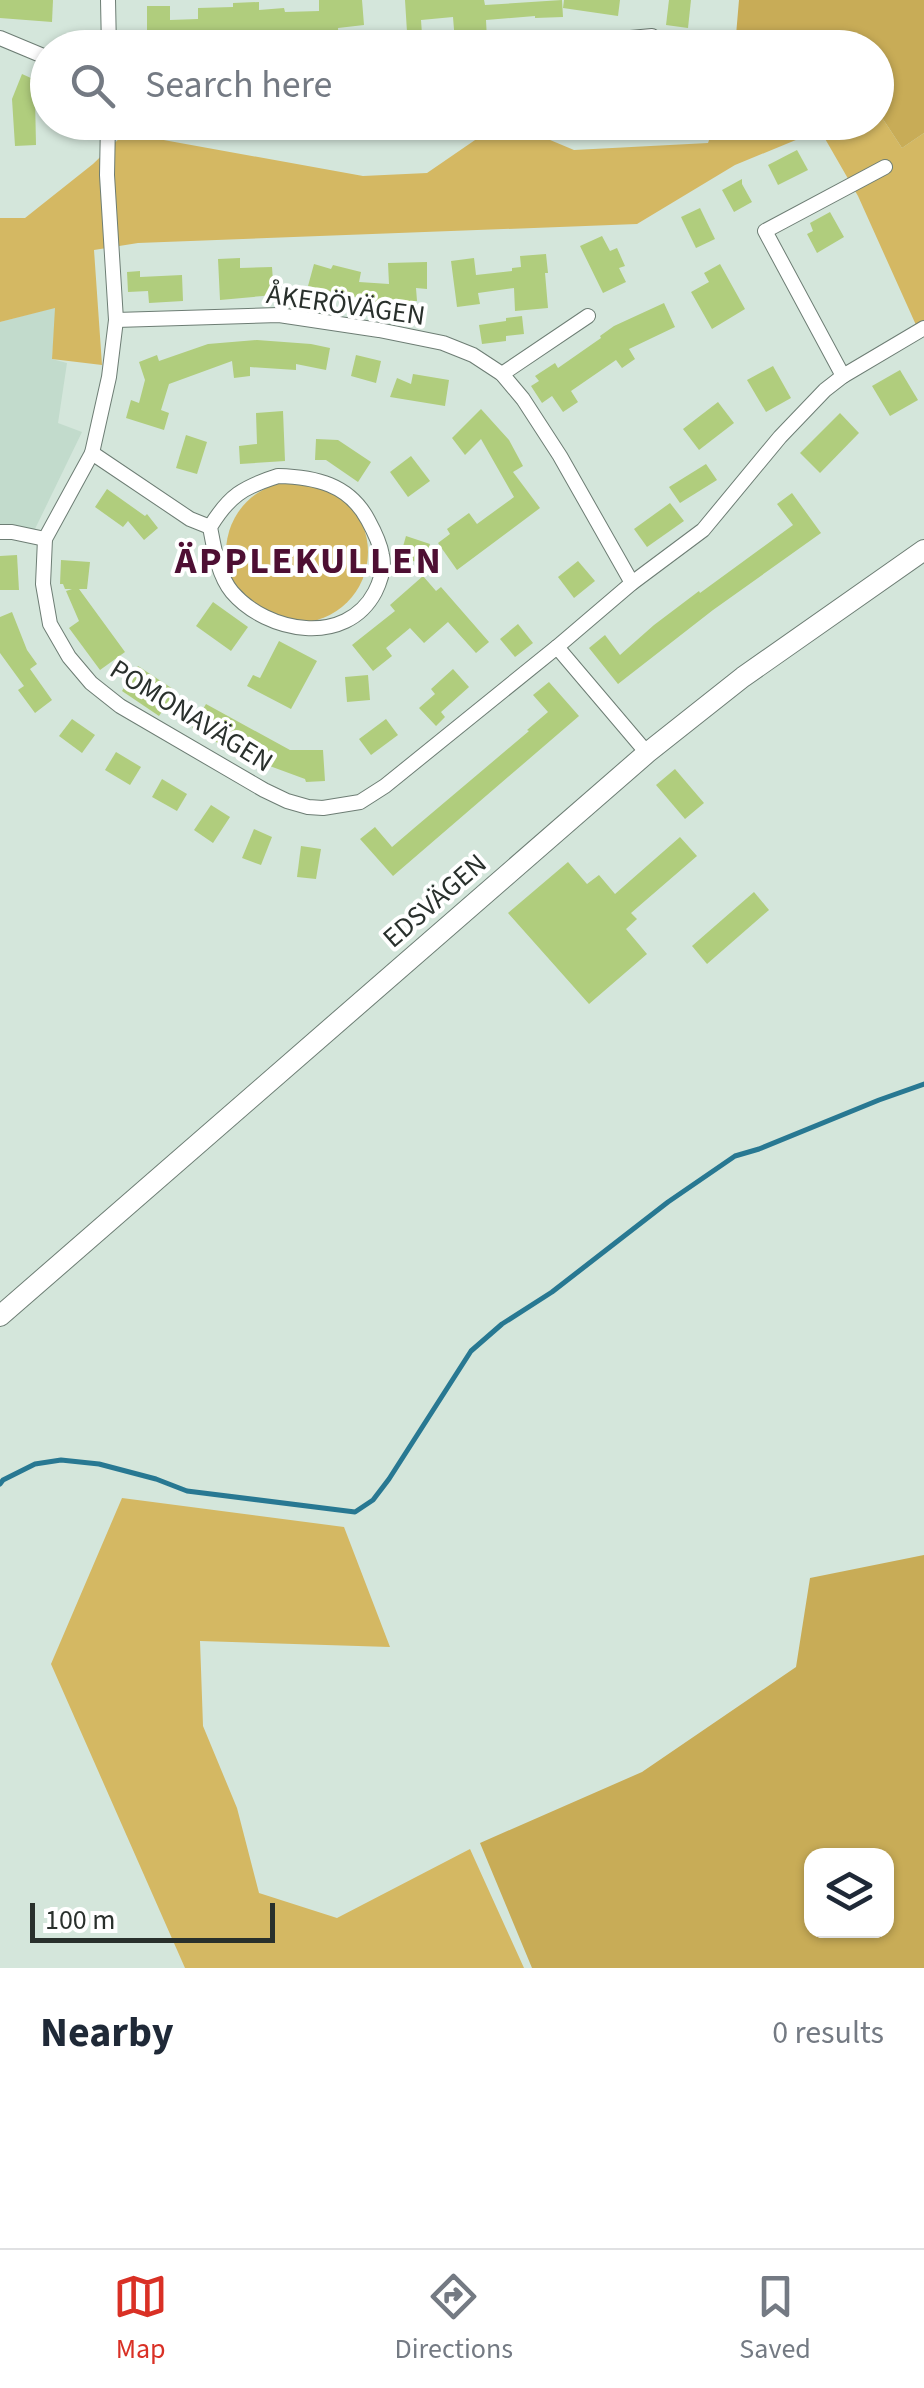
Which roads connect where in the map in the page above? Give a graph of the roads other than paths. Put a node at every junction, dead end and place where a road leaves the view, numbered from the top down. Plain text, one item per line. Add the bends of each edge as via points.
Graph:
1 (108, 0) edge
2 (109, 30) edge
3 (0, 38) edge
4 (30, 50) edge
5 (108, 140) edge
6 (884, 167) dead end
7 (588, 316) dead end
8 (116, 320) junction
9 (920, 330) edge
10 (502, 374) junction
11 (843, 376) junction
12 (92, 453) junction
13 (210, 527) junction
14 (0, 532) edge
15 (45, 539) junction
16 (924, 550) edge
17 (632, 583) junction
18 (557, 647) junction
19 (647, 753) junction
20 (0, 1316) edge

1 - 2 street
3 - 4 street
5 - 8 street, POMONAVÄGEN
6 - 11 street via 765,231
7 - 10 street
8 - 10 street, ÅKERÖVÄGEN via 280,315 443,343
8 - 12 street, POMONAVÄGEN
9 - 11 street, POMONAVÄGEN
10 - 17 street, ÅKERÖVÄGEN via 560,456
11 - 17 street, POMONAVÄGEN via 702,530
12 - 13 street
12 - 15 street, POMONAVÄGEN
13 - 13 street via 230,590 277,624 332,627 369,604 381,580 383,559 363,511 338,488 310,477 278,476 248,486
14 - 15 street
15 - 18 street, POMONAVÄGEN via 50,624 92,683 169,737 308,807 360,802 385,786
16 - 19 street, EDSVÄGEN
17 - 18 street, POMONAVÄGEN
18 - 19 street
19 - 20 street, EDSVÄGEN

